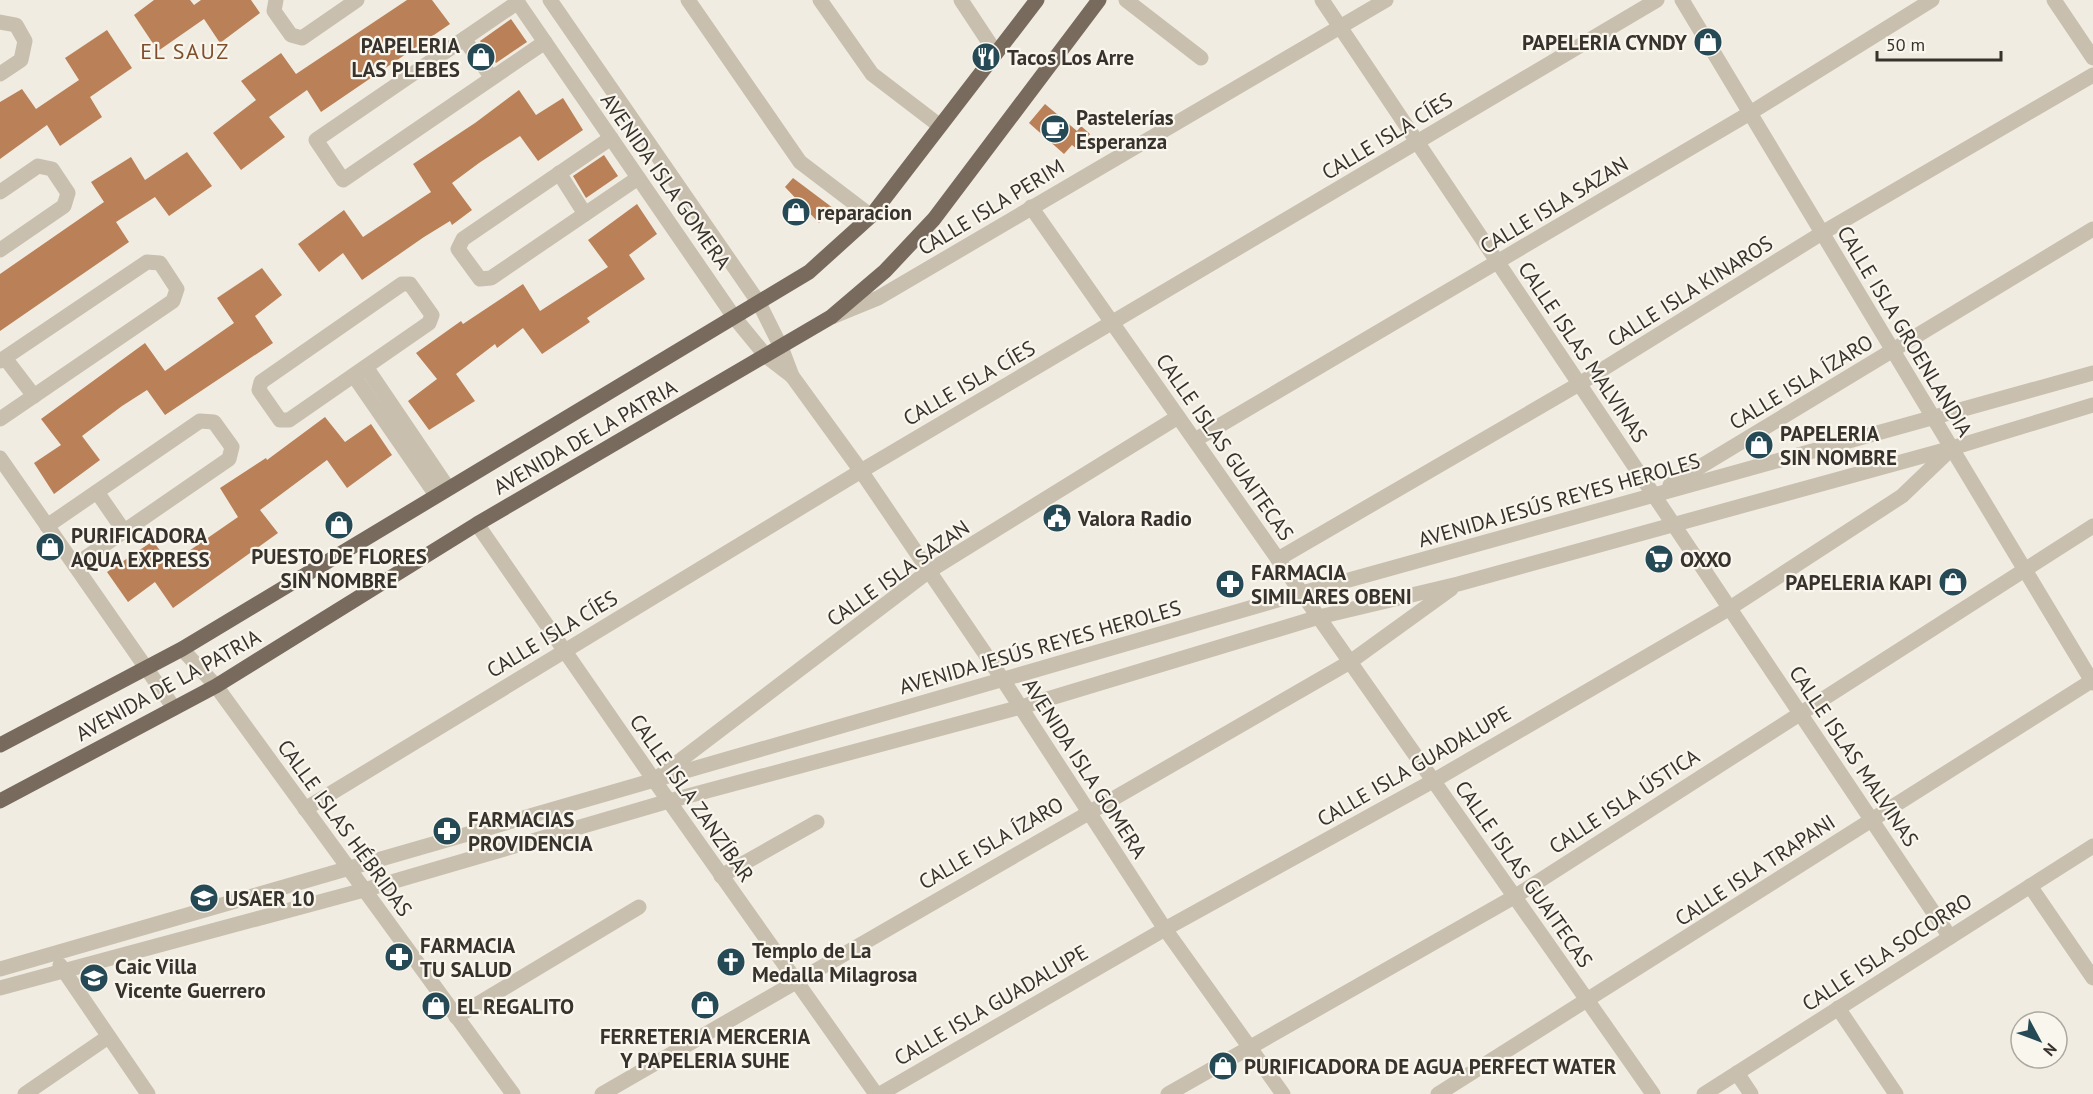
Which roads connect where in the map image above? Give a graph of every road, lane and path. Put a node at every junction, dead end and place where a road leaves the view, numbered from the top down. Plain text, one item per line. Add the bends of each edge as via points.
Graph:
1 (276, 0) edge
2 (357, 0) edge
3 (550, 0) edge
4 (688, 0) edge
5 (820, 0) edge
6 (961, 0) edge
7 (1037, 0) edge
8 (1099, 0) edge
9 (1126, 0) edge
10 (1322, 0) edge
11 (1386, 0) edge
12 (1657, 0) edge
13 (1682, 0) edge
14 (1932, 0) edge
15 (2054, 0) edge
16 (517, 1) edge
17 (0, 22) edge
18 (1340, 27) junction
19 (464, 39) junction
20 (545, 42) junction
21 (996, 53) junction
22 (1201, 58) dead end
23 (2093, 58) edge
24 (0, 74) edge
25 (2093, 75) edge
26 (492, 78) junction
27 (1750, 113) junction
28 (940, 126) junction
29 (611, 138) junction
30 (1418, 142) junction
31 (559, 173) junction
32 (638, 178) junction
33 (0, 192) edge
34 (1031, 207) junction
35 (585, 214) junction
36 (871, 216) junction
37 (2093, 228) edge
38 (1822, 233) junction
39 (0, 250) edge
40 (1498, 263) junction
41 (759, 303) junction
42 (734, 317) junction
43 (831, 317) junction
44 (1114, 323) junction
45 (781, 347) junction
46 (1893, 351) junction
47 (766, 356) junction
48 (2, 360) edge
49 (360, 371) junction
50 (2093, 373) edge
51 (792, 376) junction
52 (1579, 384) junction
53 (33, 396) junction
54 (2093, 405) edge
55 (1178, 417) junction
56 (1934, 418) junction
57 (0, 419) edge
58 (1195, 440) junction
59 (1952, 448) junction
60 (0, 458) edge
61 (861, 471) junction
62 (97, 492) junction
63 (442, 492) junction
64 (1653, 495) junction
65 (477, 524) junction
66 (1674, 525) junction
67 (47, 526) junction
68 (2093, 526) edge
69 (124, 531) junction
70 (1278, 559) junction
71 (75, 565) junction
72 (2025, 569) junction
73 (928, 571) junction
74 (1458, 584) junction
75 (1302, 593) junction
76 (1730, 608) junction
77 (1319, 617) junction
78 (182, 649) junction
79 (564, 651) junction
80 (1350, 662) junction
81 (146, 668) junction
82 (1003, 680) junction
83 (2092, 681) edge
84 (216, 686) junction
85 (1021, 707) junction
86 (174, 708) junction
87 (1799, 712) junction
88 (0, 745) edge
89 (654, 780) junction
90 (1433, 781) junction
91 (0, 801) edge
92 (669, 801) junction
93 (306, 809) junction
94 (1088, 811) junction
95 (1872, 820) junction
96 (817, 822) dead end
97 (2093, 846) edge
98 (349, 869) junction
99 (721, 876) junction
100 (2030, 886) junction
101 (364, 890) junction
102 (1514, 897) junction
103 (639, 907) dead end
104 (1166, 929) junction
105 (1950, 937) junction
106 (53, 956) junction
107 (0, 969) edge
108 (64, 972) junction
109 (2093, 978) edge
110 (795, 982) junction
111 (0, 988) edge
112 (1588, 1002) junction
113 (1838, 1008) junction
114 (456, 1017) junction
115 (108, 1036) junction
116 (1250, 1047) junction
117 (1737, 1073) junction
118 (25, 1094) edge
119 (148, 1094) edge
120 (513, 1094) edge
121 (602, 1094) edge
122 (878, 1094) edge
123 (1168, 1094) edge
124 (1283, 1094) edge
125 (1438, 1094) edge
126 (1653, 1094) edge
127 (1704, 1094) edge
128 (1751, 1094) edge
129 (1896, 1094) edge

1 - 2 street via 274,11 291,35 302,38
3 - 41 street, AVENIDA ISLA GOMERA
4 - 36 street via 800,162
5 - 28 street via 872,74
6 - 21 street
7 - 21 main road, AVENIDA DE LA PATRIA
8 - 43 main road, AVENIDA DE LA PATRIA via 934,219 885,271
9 - 22 street
10 - 18 street, CALLE ISLAS MALVINAS
11 - 18 street, CALLE ISLA PERIM
12 - 30 street, CALLE ISLA CÍES
13 - 27 street, CALLE ISLA GROENLANDIA
14 - 27 street, CALLE ISLA SAZAN
15 - 23 street
16 - 19 street
16 - 20 street, AVENIDA ISLA GOMERA
17 - 24 street via 16,25 25,41 21,60
18 - 30 street, CALLE ISLAS MALVINAS
18 - 34 street, CALLE ISLA PERIM
19 - 26 street
19 - 26 street via 316,140 343,180
20 - 26 street
20 - 29 street, AVENIDA ISLA GOMERA
21 - 28 main road, AVENIDA DE LA PATRIA
25 - 38 street, CALLE ISLA KINAROS
27 - 38 street, CALLE ISLA GROENLANDIA
27 - 40 street, CALLE ISLA SAZAN
28 - 36 main road, AVENIDA DE LA PATRIA
29 - 31 street
29 - 32 street, AVENIDA ISLA GOMERA
30 - 40 street, CALLE ISLAS MALVINAS
30 - 44 street, CALLE ISLA CÍES
31 - 35 street
31 - 35 street via 463,239 458,249 480,279 491,278
32 - 35 street
32 - 42 street, AVENIDA ISLA GOMERA
33 - 39 street via 38,166 52,169 69,193 64,206
34 - 43 street, CALLE ISLA PERIM via 878,298
34 - 44 street, CALLE ISLAS GUAITECAS
36 - 41 main road, AVENIDA DE LA PATRIA via 809,272
37 - 46 street, CALLE ISLA ÍZARO
38 - 46 street, CALLE ISLA GROENLANDIA
38 - 52 street, CALLE ISLA KINAROS
40 - 52 street, CALLE ISLAS MALVINAS
40 - 58 street, CALLE ISLA SAZAN
41 - 42 main road, AVENIDA DE LA PATRIA
41 - 45 street, AVENIDA ISLA GOMERA
42 - 47 street, AVENIDA ISLA GOMERA
42 - 63 main road, AVENIDA DE LA PATRIA
43 - 45 main road, AVENIDA DE LA PATRIA
44 - 55 street, CALLE ISLAS GUAITECAS
44 - 61 street, CALLE ISLA CÍES
45 - 47 main road, AVENIDA DE LA PATRIA
45 - 51 street, AVENIDA ISLA GOMERA
46 - 56 street, CALLE ISLA GROENLANDIA
46 - 64 street, CALLE ISLA ÍZARO
47 - 51 street, AVENIDA ISLA GOMERA
47 - 65 main road, AVENIDA DE LA PATRIA
48 - 53 street
48 - 53 street via 147,262 160,263 177,289 173,301
49 - 49 street via 289,420 280,420 259,390 261,382 402,284 410,284 432,315 429,323
49 - 63 street
50 - 56 street, AVENIDA JESÚS REYES HEROLES
51 - 61 street, AVENIDA ISLA GOMERA
52 - 64 street, CALLE ISLAS MALVINAS
52 - 70 street, CALLE ISLA KINAROS
53 - 57 street
54 - 59 street
55 - 58 street, CALLE ISLAS GUAITECAS
55 - 73 street, CALLE ISLA SAZAN
56 - 59 street, CALLE ISLA GROENLANDIA
56 - 64 street, AVENIDA JESÚS REYES HEROLES
58 - 70 street, CALLE ISLAS GUAITECAS
59 - 66 street
59 - 72 street, CALLE ISLA GROENLANDIA
59 - 76 street, CALLE ISLA GUADALUPE via 1902,496
60 - 67 street
61 - 73 street, AVENIDA ISLA GOMERA
61 - 79 street, CALLE ISLA CÍES
62 - 67 street
62 - 69 street
62 - 69 street via 200,421 214,422 232,447 229,459
63 - 78 main road, AVENIDA DE LA PATRIA
64 - 66 street, CALLE ISLAS MALVINAS
64 - 75 street, AVENIDA JESÚS REYES HEROLES
65 - 79 street, CALLE ISLA ZANZÍBAR
65 - 84 main road, AVENIDA DE LA PATRIA
66 - 74 street
66 - 76 street, CALLE ISLAS MALVINAS
67 - 71 street
68 - 72 street, CALLE ISLA ÚSTICA
69 - 71 street
70 - 75 street, CALLE ISLAS GUAITECAS
71 - 81 street
72 - 83 street, CALLE ISLA GROENLANDIA
72 - 87 street, CALLE ISLA ÚSTICA
73 - 82 street, AVENIDA ISLA GOMERA
73 - 89 street, CALLE ISLA SAZAN
74 - 77 street
74 - 80 street, CALLE ISLA ÍZARO
75 - 77 street, CALLE ISLAS GUAITECAS
75 - 82 street, AVENIDA JESÚS REYES HEROLES
76 - 87 street, CALLE ISLAS MALVINAS
76 - 90 street, CALLE ISLA GUADALUPE
77 - 80 street, CALLE ISLAS GUAITECAS
77 - 85 street
78 - 81 main road, AVENIDA DE LA PATRIA
78 - 84 street, CALLE ISLAS HÉBRIDAS
79 - 89 street, CALLE ISLA ZANZÍBAR
79 - 93 street, CALLE ISLA CÍES
80 - 90 street, CALLE ISLAS GUAITECAS
80 - 94 street, CALLE ISLA ÍZARO
81 - 86 street
81 - 88 main road, AVENIDA DE LA PATRIA
82 - 85 street, AVENIDA ISLA GOMERA
82 - 89 street, AVENIDA JESÚS REYES HEROLES
83 - 95 street, CALLE ISLA TRAPANI
84 - 86 main road, AVENIDA DE LA PATRIA
84 - 93 street, CALLE ISLAS HÉBRIDAS
85 - 92 street
85 - 94 street, AVENIDA ISLA GOMERA
86 - 91 main road, AVENIDA DE LA PATRIA
87 - 95 street, CALLE ISLAS MALVINAS
87 - 102 street, CALLE ISLA ÚSTICA
89 - 92 street, CALLE ISLA ZANZÍBAR
89 - 98 street, AVENIDA JESÚS REYES HEROLES
90 - 102 street, CALLE ISLAS GUAITECAS
90 - 104 street, CALLE ISLA GUADALUPE
92 - 99 street, CALLE ISLA ZANZÍBAR
92 - 101 street
93 - 98 street, CALLE ISLAS HÉBRIDAS
94 - 104 street, AVENIDA ISLA GOMERA
94 - 110 street, CALLE ISLA ÍZARO
95 - 105 street, CALLE ISLAS MALVINAS
95 - 112 street, CALLE ISLA TRAPANI
96 - 99 street
97 - 100 street, CALLE ISLA SOCORRO
98 - 101 street, CALLE ISLAS HÉBRIDAS
98 - 106 street, AVENIDA JESÚS REYES HEROLES
99 - 110 street, CALLE ISLA ZANZÍBAR
100 - 105 street, CALLE ISLA SOCORRO
100 - 109 street
101 - 108 street
101 - 114 street, CALLE ISLAS HÉBRIDAS
102 - 112 street, CALLE ISLAS GUAITECAS
102 - 116 street, CALLE ISLA ÚSTICA
103 - 114 street
104 - 116 street, AVENIDA ISLA GOMERA
104 - 122 street, CALLE ISLA GUADALUPE
105 - 113 street, CALLE ISLA SOCORRO
106 - 107 street, AVENIDA JESÚS REYES HEROLES
106 - 108 street
108 - 111 street
108 - 115 street
110 - 121 street, CALLE ISLA ÍZARO
110 - 122 street, CALLE ISLA ZANZÍBAR
112 - 125 street, CALLE ISLA TRAPANI
112 - 126 street, CALLE ISLAS GUAITECAS
113 - 117 street, CALLE ISLA SOCORRO
113 - 129 street
114 - 120 street, CALLE ISLAS HÉBRIDAS
115 - 118 street
115 - 119 street
116 - 123 street, CALLE ISLA ÚSTICA
116 - 124 street, AVENIDA ISLA GOMERA
117 - 127 street, CALLE ISLA SOCORRO
117 - 128 street

